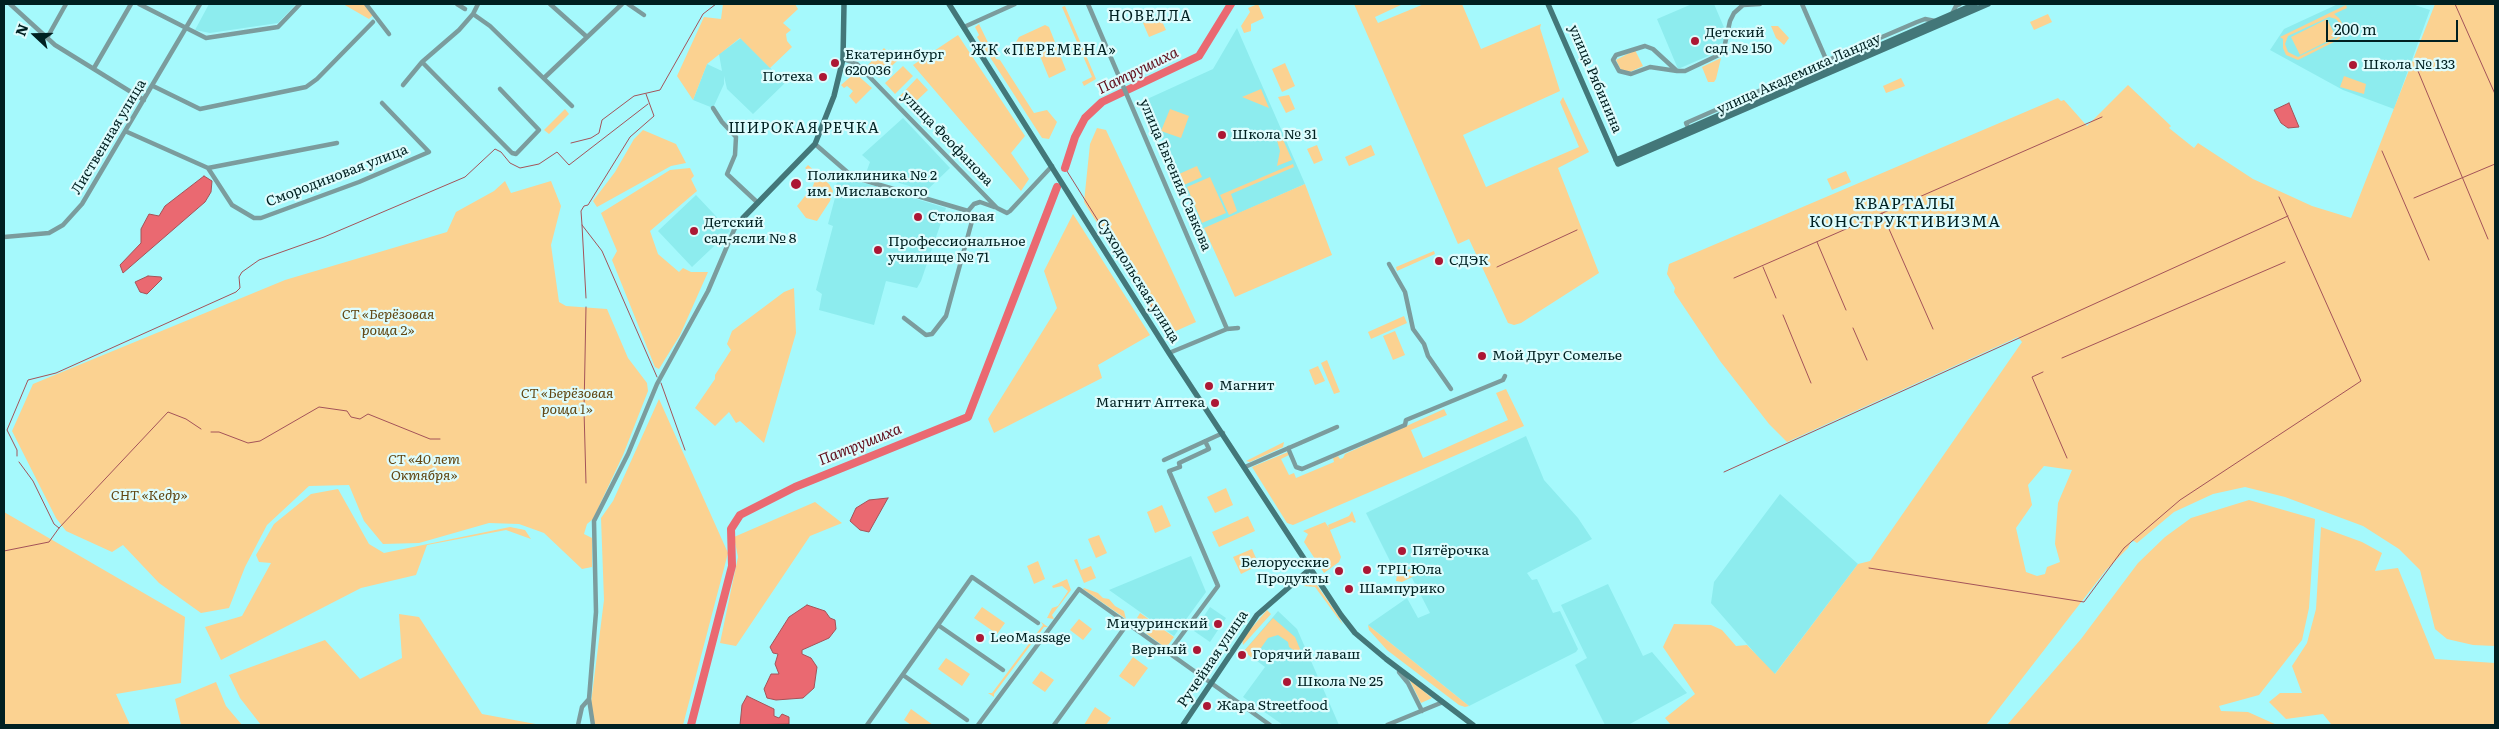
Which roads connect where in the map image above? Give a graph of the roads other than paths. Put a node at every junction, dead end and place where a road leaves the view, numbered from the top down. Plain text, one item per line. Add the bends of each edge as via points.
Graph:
1 (10, 4) edge
2 (66, 4) edge
3 (131, 4) edge
4 (139, 4) edge
5 (200, 4) edge
6 (300, 4) edge
7 (366, 4) edge
8 (457, 4) edge
9 (478, 4) edge
10 (550, 4) edge
11 (622, 4) edge
12 (628, 4) edge
13 (844, 4) edge
14 (949, 4) edge
15 (1015, 4) edge
16 (1088, 4) edge
17 (1548, 4) edge
18 (1760, 4) edge
19 (1802, 4) edge
20 (1960, 4) edge
21 (1975, 4) edge
22 (1988, 4) edge
23 (465, 8) dead end
24 (473, 14) junction
25 (1952, 14) junction
26 (644, 15) dead end
27 (373, 22) dead end
28 (964, 27) junction
29 (186, 29) junction
30 (389, 34) dead end
31 (587, 37) junction
32 (47, 38) junction
33 (1825, 57) dead end
34 (843, 59) junction
35 (422, 62) junction
36 (94, 68) junction
37 (1677, 71) junction
38 (544, 78) junction
39 (402, 85) dead end
40 (153, 86) junction
41 (500, 89) dead end
42 (144, 100) junction
43 (382, 102) dead end
44 (572, 106) dead end
45 (713, 108) dead end
46 (125, 131) junction
47 (337, 143) dead end
48 (815, 144) junction
49 (1617, 162) junction
50 (1052, 166) junction
51 (208, 168) junction
52 (758, 203) junction
53 (997, 208) junction
54 (968, 211) junction
55 (743, 218) joint
56 (4, 237) edge
57 (1389, 264) dead end
58 (904, 318) dead end
59 (1238, 328) dead end
60 (1227, 329) junction
61 (1169, 353) junction
62 (1504, 376) dead end
63 (1451, 389) dead end
64 (1337, 427) dead end
65 (1223, 433) junction
66 (1206, 441) junction
67 (1288, 448) junction
68 (1164, 460) dead end
69 (1245, 468) junction
70 (1310, 568) junction
71 (1038, 623) dead end
72 (1128, 623) junction
73 (938, 625) junction
74 (1169, 652) junction
75 (1386, 659) junction
76 (1003, 670) dead end
77 (903, 675) junction
78 (1211, 682) junction
79 (589, 699) junction
80 (1443, 702) junction
81 (1422, 711) junction
82 (967, 720) dead end
83 (578, 725) edge
84 (593, 725) edge
85 (868, 725) edge
86 (978, 725) edge
87 (1054, 725) edge
88 (1183, 725) edge
89 (1270, 725) edge
90 (1387, 725) edge
91 (1473, 725) edge

1 - 32 street
2 - 32 street
3 - 36 street
4 - 29 street
5 - 29 street, Лиственная улица
6 - 29 street via 278,27 206,38
7 - 30 street
8 - 23 street
9 - 24 street
10 - 31 street
11 - 31 street
12 - 26 street
13 - 34 street
14 - 28 street, Суходольская улица
15 - 28 street
16 - 60 street, улица Евгения Савкова
17 - 49 street, улица Рябинина
18 - 37 street via 1743,5 1734,13 1723,53 1685,71
19 - 33 street
20 - 25 street
21 - 25 street, улица Академика Ландау
22 - 49 street, улица Академика Ландау
24 - 35 street
24 - 38 street
25 - 49 street, улица Академика Ландау
27 - 40 street via 306,87 200,109
28 - 50 street, Суходольская улица
29 - 40 street, Лиственная улица
31 - 38 street
32 - 36 street
34 - 48 street via 834,96
34 - 53 street, улица Феофанова via 857,64
35 - 39 street
35 - 41 street via 516,154 540,130
36 - 42 street
37 - 37 street via 1653,49 1645,46 1614,57 1619,71 1624,74 1650,67
38 - 44 street
40 - 42 street, Лиственная улица
42 - 46 street, Лиственная улица
43 - 51 street, Смородиновая улица via 429,152 262,218 254,218 232,205
45 - 52 street via 736,137 735,155 727,174
46 - 51 street
46 - 56 street, Лиственная улица via 82,204 64,225 49,233
47 - 51 street
48 - 52 street
48 - 54 street via 853,177
50 - 53 street, улица Феофанова via 1007,213
50 - 61 street, Суходольская улица
52 - 55 street
53 - 54 street via 980,202
54 - 58 street via 972,221 946,316 932,334 926,335
55 - 79 street via 734,230 708,291 657,384 628,454 594,521 596,612
57 - 63 street via 1405,292 1413,329
59 - 60 street
60 - 61 street
61 - 65 street, Суходольская улица
62 - 67 street via 1503,380 1406,420 1405,425 1302,469 1296,468
64 - 67 street
65 - 66 street
65 - 69 street, Суходольская улица
66 - 68 street
66 - 74 street via 1209,449 1169,471 1218,586
67 - 69 street
69 - 70 street, Суходольская улица
70 - 75 street via 1353,629
70 - 78 street, Ручейная улица via 1257,615
71 - 73 street via 972,577
72 - 74 street
72 - 86 street via 1078,590
72 - 87 street
73 - 76 street
73 - 77 street
74 - 78 street
75 - 80 street
75 - 81 street via 1408,682
77 - 82 street
77 - 85 street
78 - 88 street, Ручейная улица
78 - 89 street
79 - 83 street via 582,707
79 - 84 street
80 - 81 street
80 - 91 street
81 - 90 street

